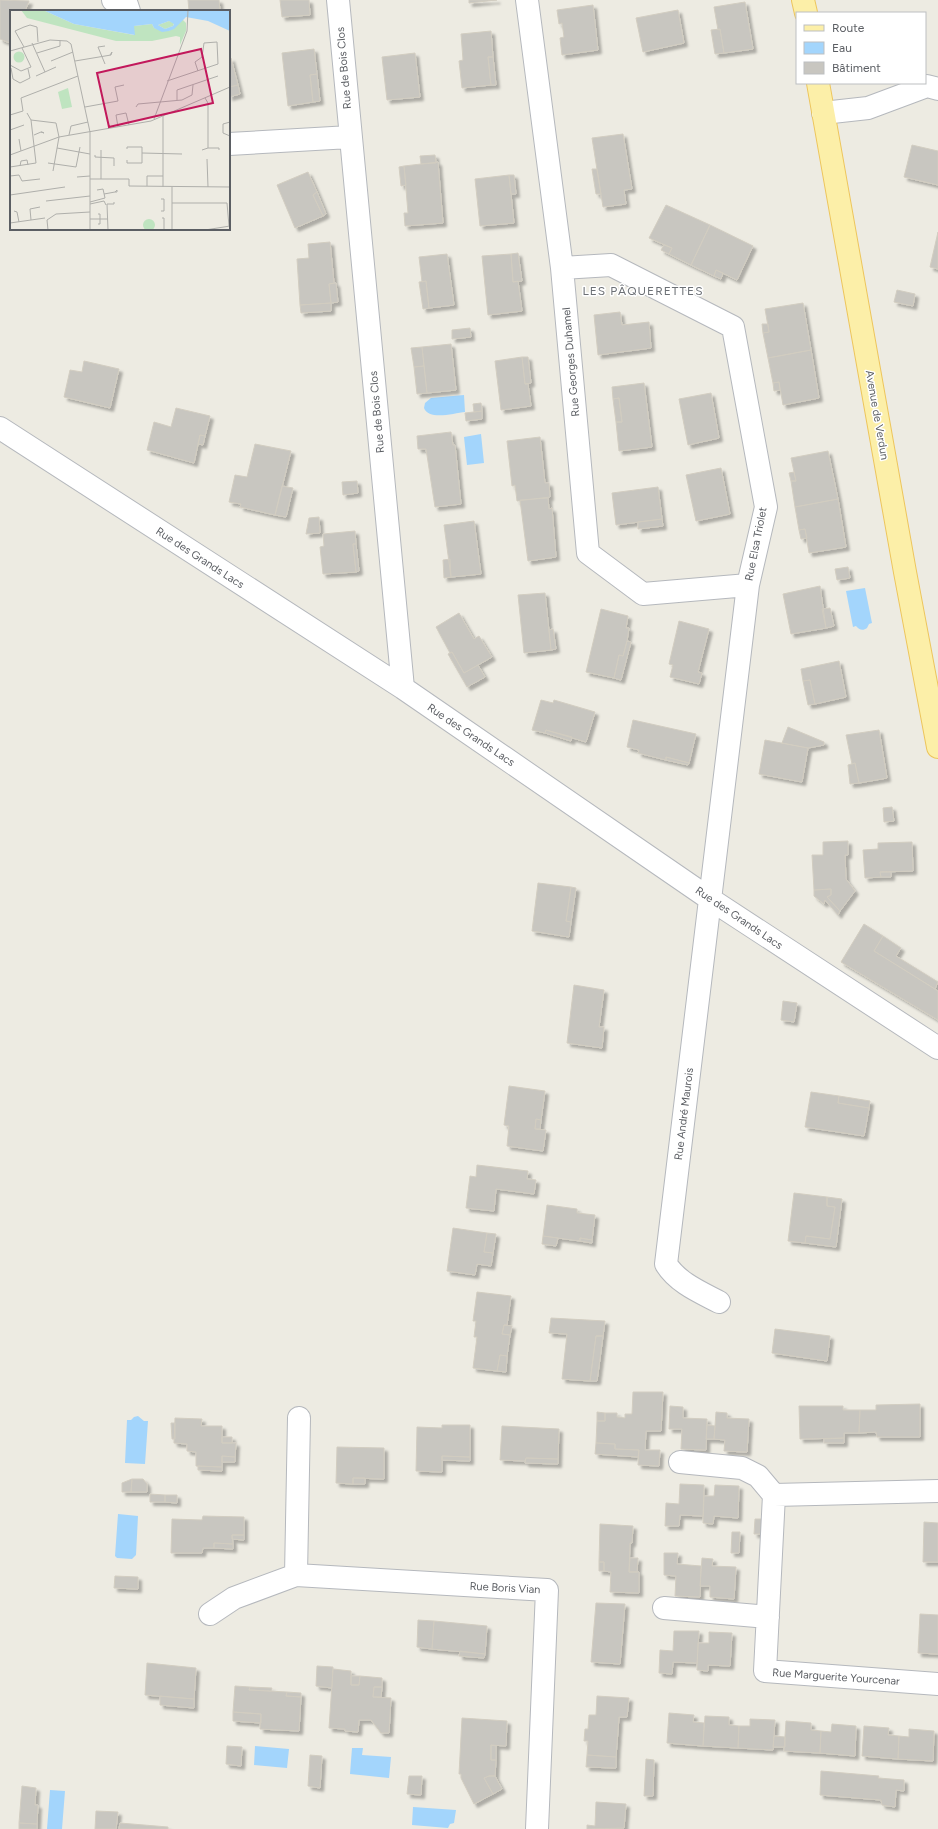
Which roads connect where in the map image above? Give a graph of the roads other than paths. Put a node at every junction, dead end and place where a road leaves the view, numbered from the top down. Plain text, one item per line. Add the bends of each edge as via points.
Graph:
1 (113, 0) edge
2 (338, 0) edge
3 (527, 0) edge
4 (803, 0) edge
5 (129, 10) edge
6 (806, 12) edge
7 (818, 84) edge
8 (927, 86) edge
9 (823, 113) junction
10 (350, 137) junction
11 (230, 144) edge
12 (562, 268) junction
13 (0, 428) edge
14 (748, 585) junction
15 (403, 688) junction
16 (938, 747) edge
17 (710, 899) junction
18 (938, 1048) edge
19 (719, 1302) dead end
20 (299, 1418) dead end
21 (680, 1462) dead end
22 (938, 1491) edge
23 (774, 1495) junction
24 (296, 1575) junction
25 (664, 1608) dead end
26 (210, 1614) dead end
27 (768, 1617) junction
28 (938, 1684) edge
29 (537, 1829) edge

1 - 5 street via 127,5
2 - 10 street, Rue de Bois Clos
3 - 12 street, Rue Georges Duhamel
4 - 6 main road
7 - 9 main road, Avenue de Verdun
8 - 9 street via 868,108
9 - 16 main road, Avenue de Verdun
10 - 11 street
10 - 15 street, Rue de Bois Clos
12 - 14 street, Rue Elsa Triolet via 611,265 733,327 766,507
12 - 14 street, Rue Georges Duhamel via 588,553 643,594
13 - 15 street, Rue des Grands Lacs
14 - 17 street, Rue Elsa Triolet
15 - 17 street, Rue des Grands Lacs
17 - 18 street, Rue des Grands Lacs
17 - 19 street, Rue André Maurois via 666,1264 673,1274 690,1287
20 - 24 street
21 - 23 street via 742,1468 758,1476
22 - 23 street
23 - 27 street, Rue Marguerite Yourcenar
24 - 26 street, Rue Boris Vian via 234,1598
24 - 29 street, Rue Boris Vian via 547,1590
25 - 27 street
27 - 28 street, Rue Marguerite Yourcenar via 765,1671

